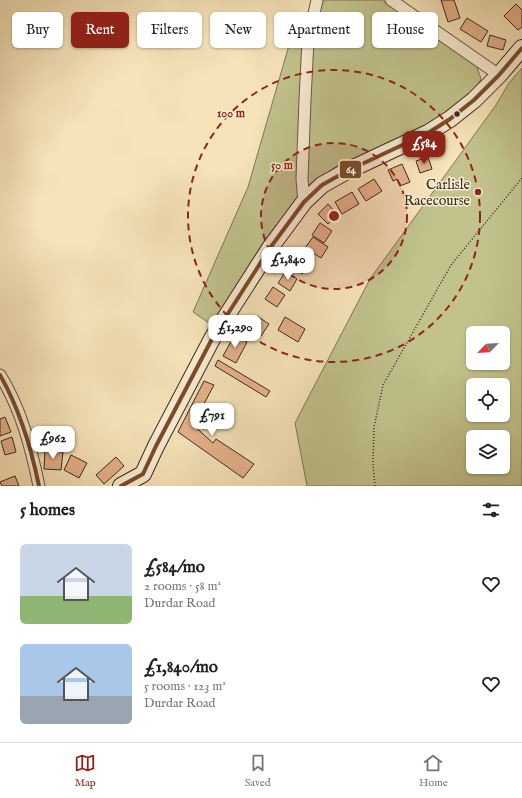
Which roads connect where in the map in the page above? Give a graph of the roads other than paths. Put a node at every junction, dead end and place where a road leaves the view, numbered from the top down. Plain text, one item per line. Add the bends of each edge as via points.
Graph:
1 (317, 0) edge
2 (391, 0) edge
3 (406, 4) edge
4 (522, 48) edge
5 (499, 75) junction
6 (304, 202) junction
7 (0, 375) edge
8 (141, 480) edge
9 (39, 486) edge
10 (122, 486) edge

1 - 6 street via 308,48 302,171
2 - 3 street
3 - 5 street
4 - 5 street
5 - 6 street via 450,119 428,133 322,185
6 - 8 street via 270,248 213,337
7 - 9 street via 24,424
8 - 10 street

